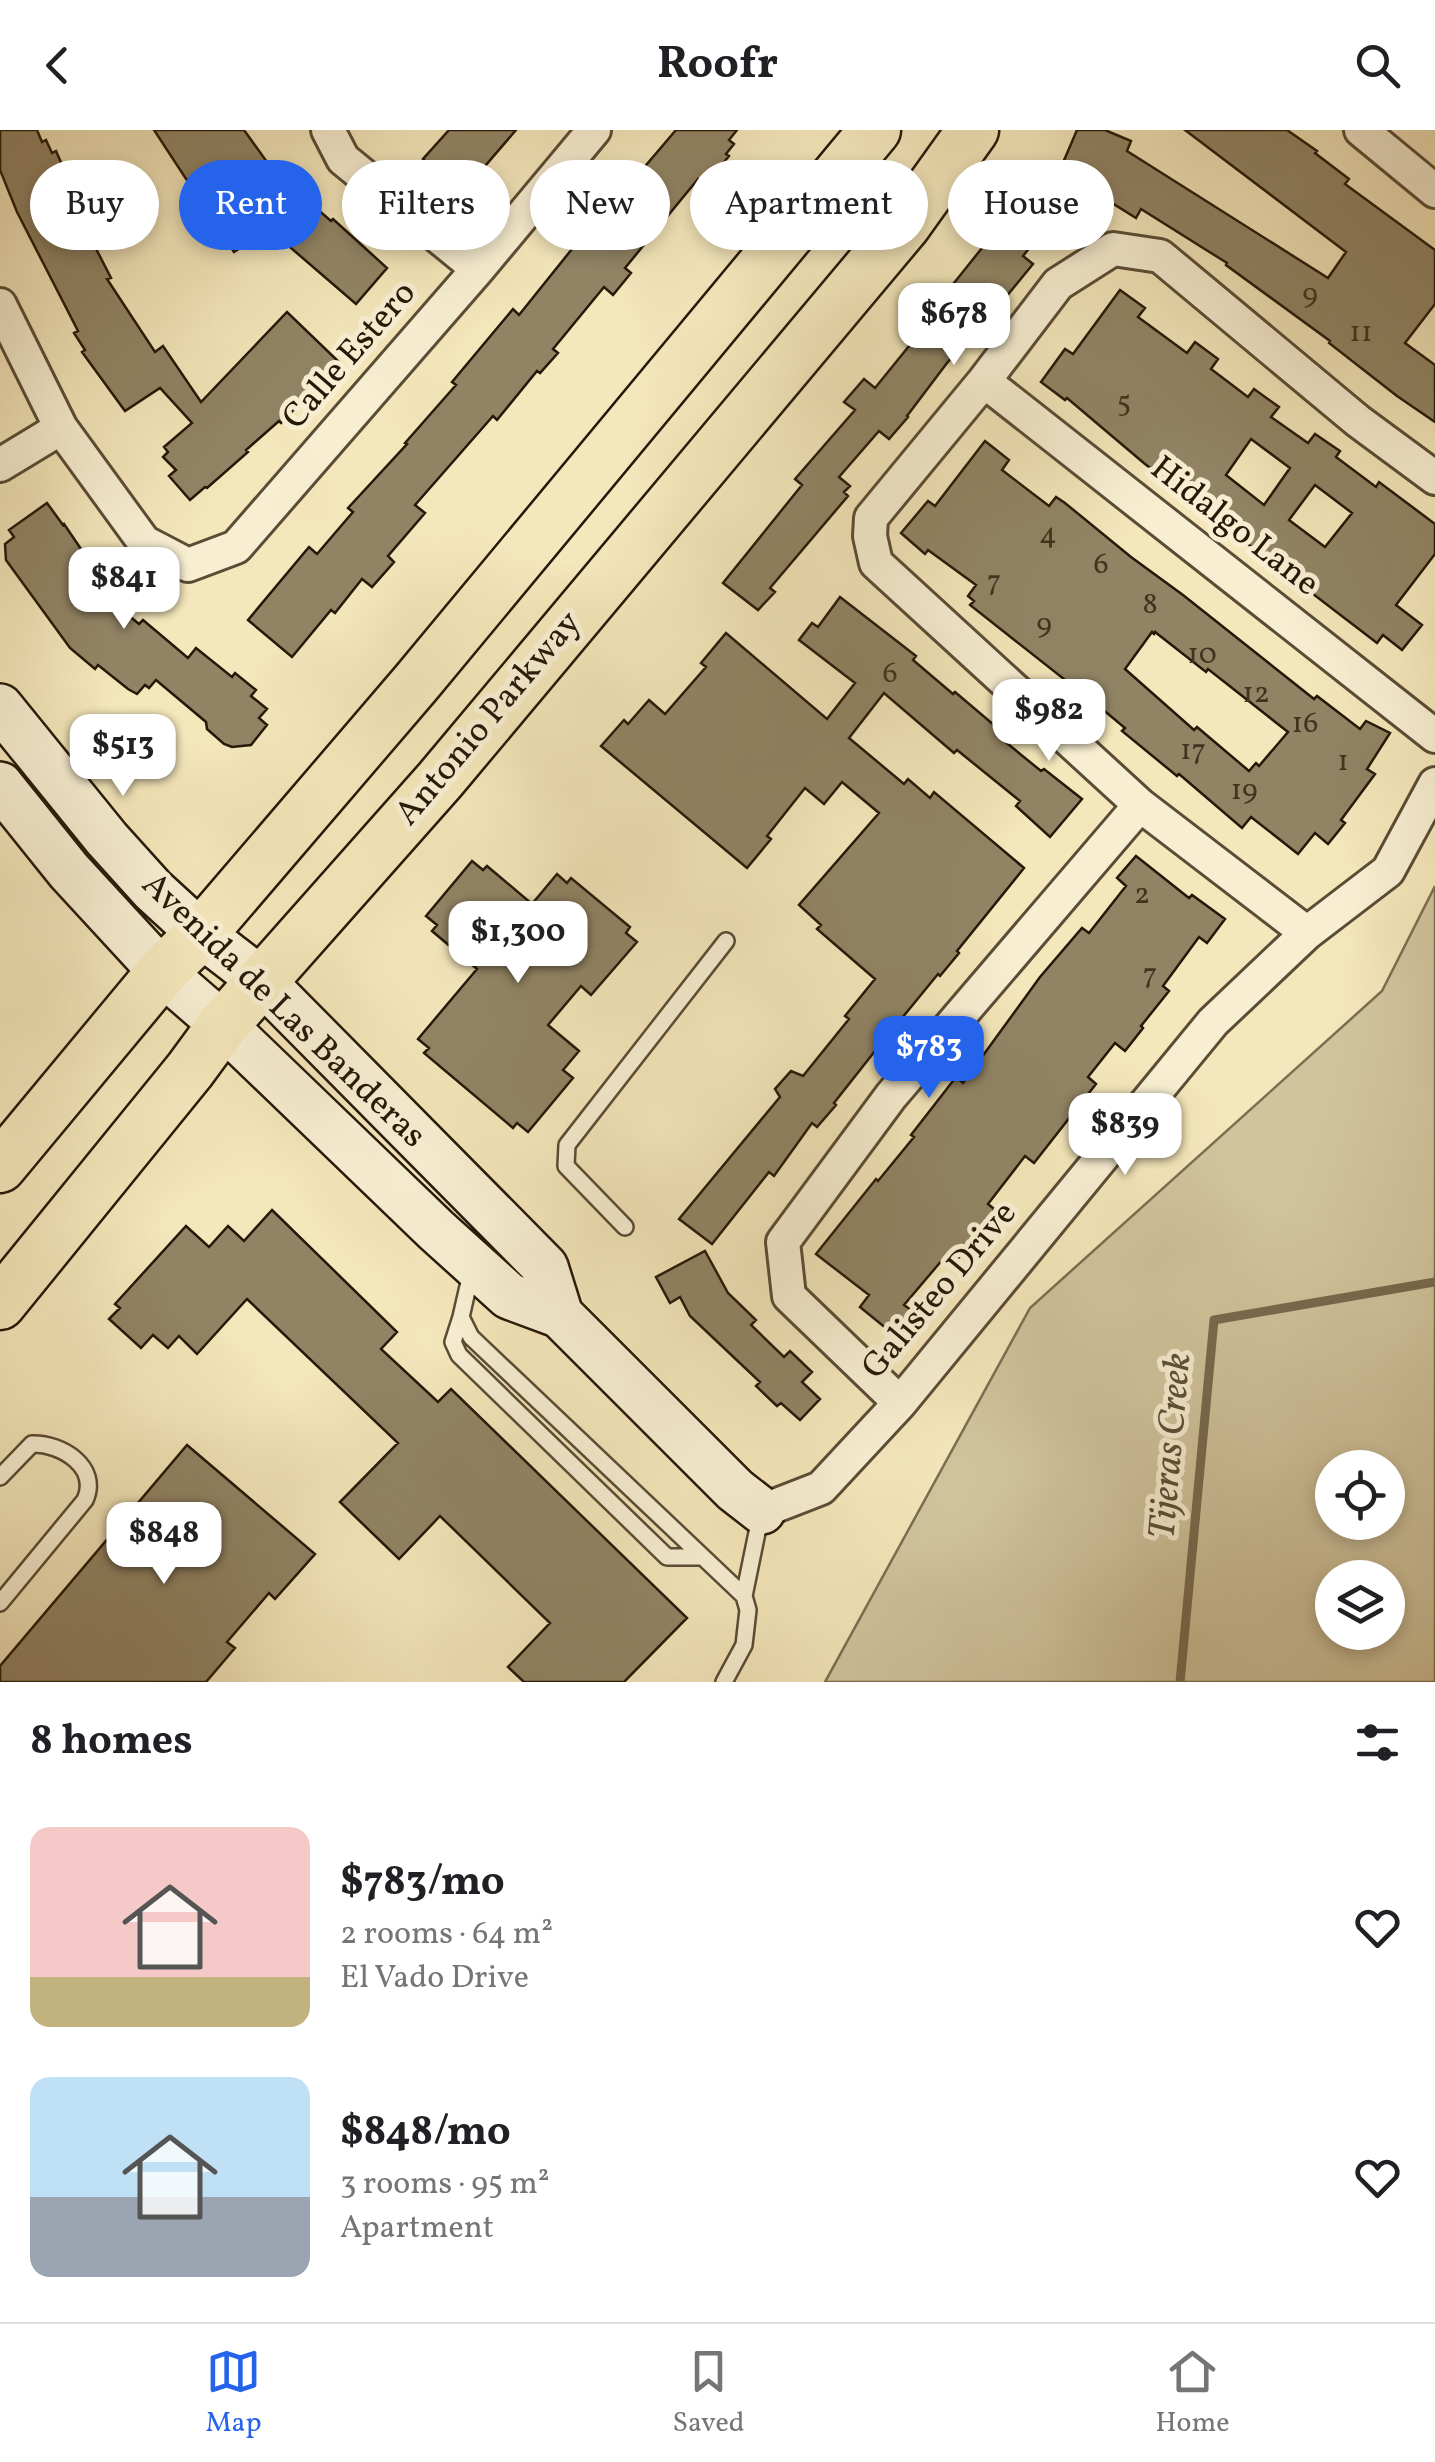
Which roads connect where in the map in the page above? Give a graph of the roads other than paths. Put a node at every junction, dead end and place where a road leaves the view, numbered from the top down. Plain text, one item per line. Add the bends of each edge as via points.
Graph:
1 (328, 130) edge
2 (594, 130) edge
3 (875, 130) edge
4 (973, 130) edge
5 (1361, 130) edge
6 (1433, 185) edge
7 (478, 269) junction
8 (0, 305) edge
9 (984, 380) junction
10 (61, 428) junction
11 (0, 465) edge
12 (1435, 478) edge
13 (0, 707) edge
14 (1435, 736) edge
15 (1435, 784) edge
16 (0, 785) edge
17 (1140, 805) junction
18 (1308, 933) junction
19 (201, 934) junction
20 (726, 941) dead end
21 (162, 972) junction
22 (262, 981) junction
23 (223, 1025) junction
24 (0, 1167) edge
25 (625, 1227) dead end
26 (473, 1264) junction
27 (0, 1304) edge
28 (560, 1314) junction
29 (461, 1317) junction
30 (900, 1404) junction
31 (0, 1477) edge
32 (762, 1511) junction
33 (702, 1557) junction
34 (744, 1596) junction
35 (0, 1603) edge
36 (724, 1682) edge

1 - 7 street via 343,159
2 - 7 street, Calle Estero
3 - 19 main road
4 - 22 main road, Antonio Parkway via 905,225 440,780
5 - 6 street
7 - 10 street, Calle Estero via 236,547 188,566 144,542
8 - 10 street
9 - 12 street via 1058,284 1113,249 1160,256
9 - 14 street, Hidalgo Lane
9 - 17 street via 871,518 876,564
10 - 11 street
13 - 19 street, Avenida de Las Banderas via 107,839
15 - 18 street, Galisteo Drive via 1388,871
16 - 21 street, Avenida de Las Banderas
17 - 18 street
17 - 30 street via 892,1096 783,1242 789,1296
18 - 30 street, Galisteo Drive via 1212,1022
19 - 21 main road
19 - 22 street, Avenida de Las Banderas
20 - 25 lane via 568,1145 566,1166
21 - 23 street, Avenida de Las Banderas
21 - 24 main road
22 - 23 main road, Antonio Parkway
22 - 28 street, Avenida de Las Banderas via 545,1267
23 - 26 street, Avenida de Las Banderas
23 - 27 main road, Antonio Parkway
26 - 28 street, Avenida de Las Banderas via 509,1296
26 - 29 lane
28 - 32 street, Avenida de Las Banderas
29 - 33 lane via 471,1337
29 - 33 lane via 452,1342 459,1356 667,1557
30 - 32 street, Galisteo Drive via 821,1488
31 - 35 lane via 32,1444 47,1443 78,1462 90,1488
32 - 34 lane
33 - 34 lane
34 - 36 lane via 744,1645

